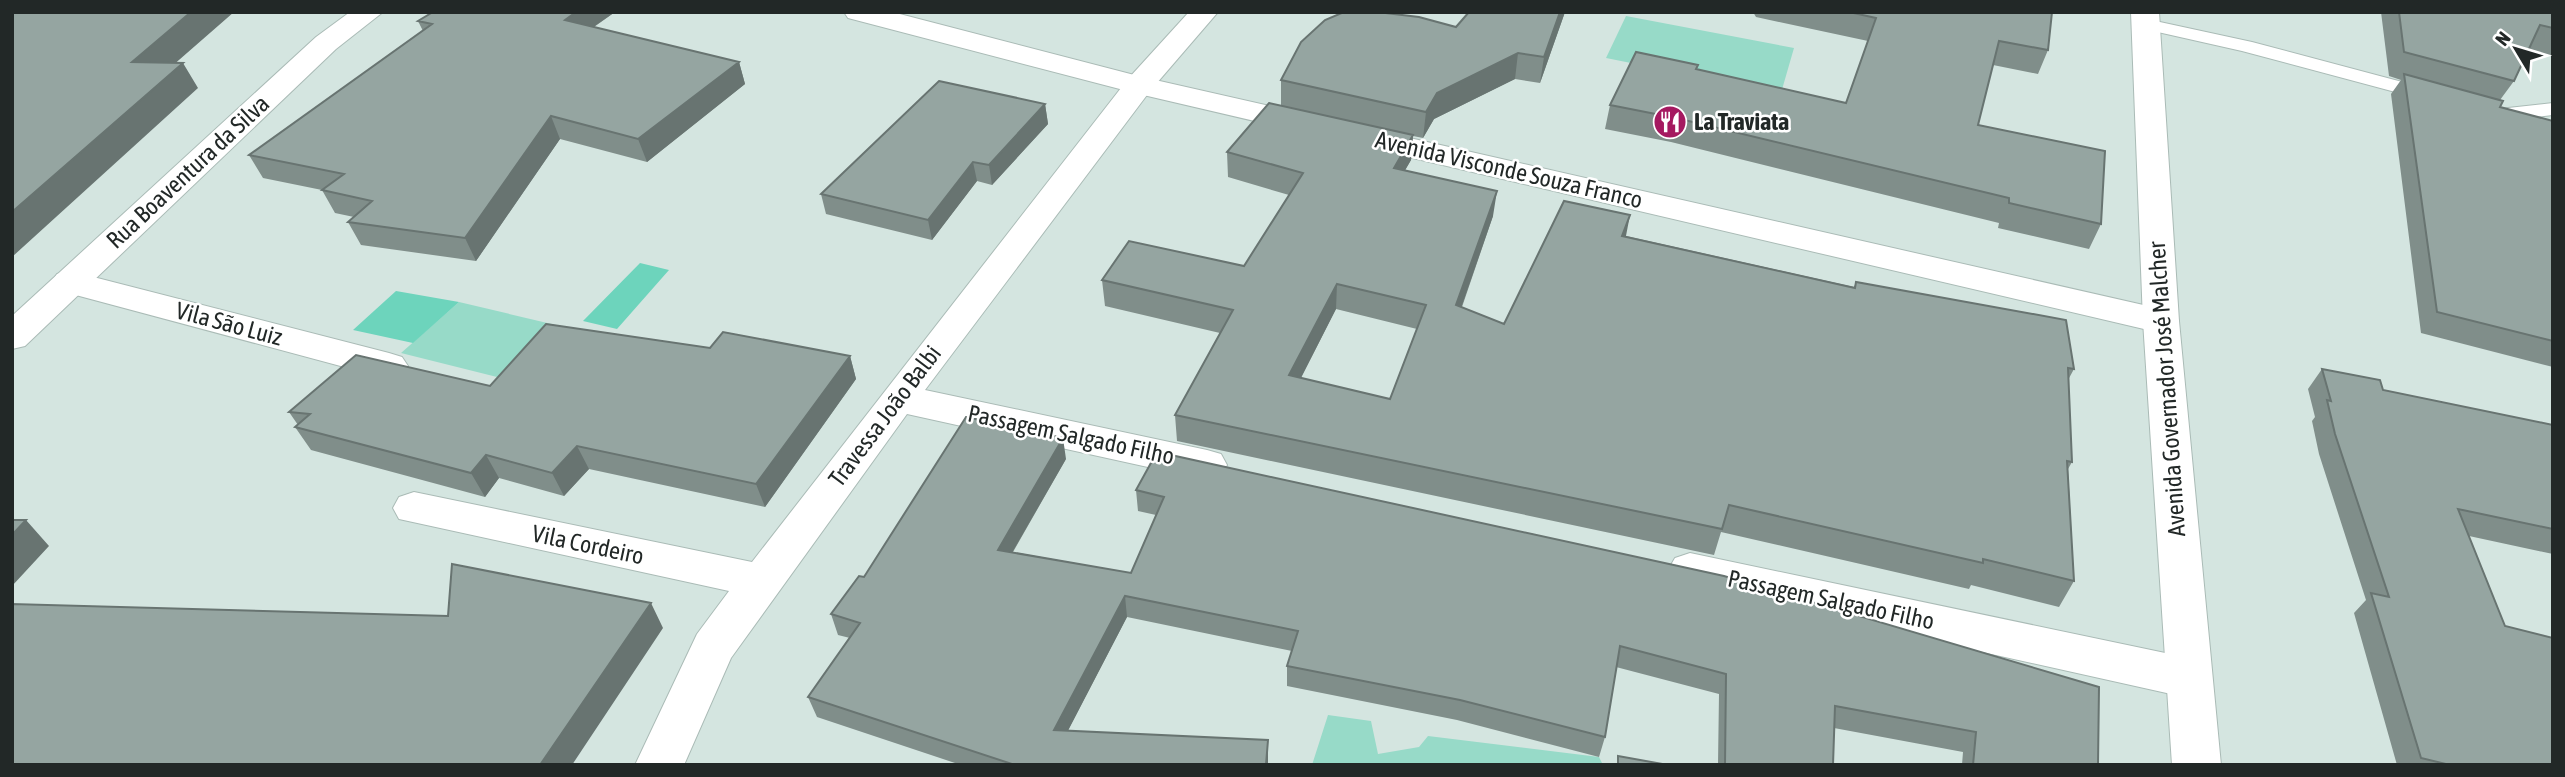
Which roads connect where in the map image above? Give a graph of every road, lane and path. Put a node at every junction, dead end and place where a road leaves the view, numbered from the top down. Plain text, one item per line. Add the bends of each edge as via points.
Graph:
1 (369, 12) edge
2 (858, 12) edge
3 (1204, 12) edge
4 (2145, 18) edge
5 (1139, 85) junction
6 (2447, 100) edge
7 (2473, 108) edge
8 (2553, 109) edge
9 (70, 282) junction
10 (2161, 321) junction
11 (12, 337) edge
12 (389, 366) edge
13 (898, 398) junction
14 (1239, 472) edge
15 (414, 508) dead end
16 (1649, 561) edge
17 (762, 581) junction
18 (2189, 678) junction
19 (659, 765) edge
20 (2197, 765) edge

1 - 9 street, Rua Boaventura da Silva via 326,43
2 - 5 street, Avenida Visconde Souza Franco
3 - 5 street, Travessa João Balbi
4 - 6 lane
4 - 10 street, Avenida Governador José Malcher
5 - 10 street, Avenida Visconde Souza Franco
5 - 13 street, Travessa João Balbi
7 - 8 lane via 2499,115
9 - 11 street, Rua Boaventura da Silva
9 - 12 street, Vila São Luiz
10 - 18 street, Avenida Governador José Malcher
13 - 14 street, Passagem Salgado Filho
13 - 17 street, Travessa João Balbi
15 - 17 street, Vila Cordeiro
16 - 18 street, Passagem Salgado Filho
17 - 19 street, Travessa João Balbi via 713,647
18 - 20 street, Avenida Governador José Malcher

